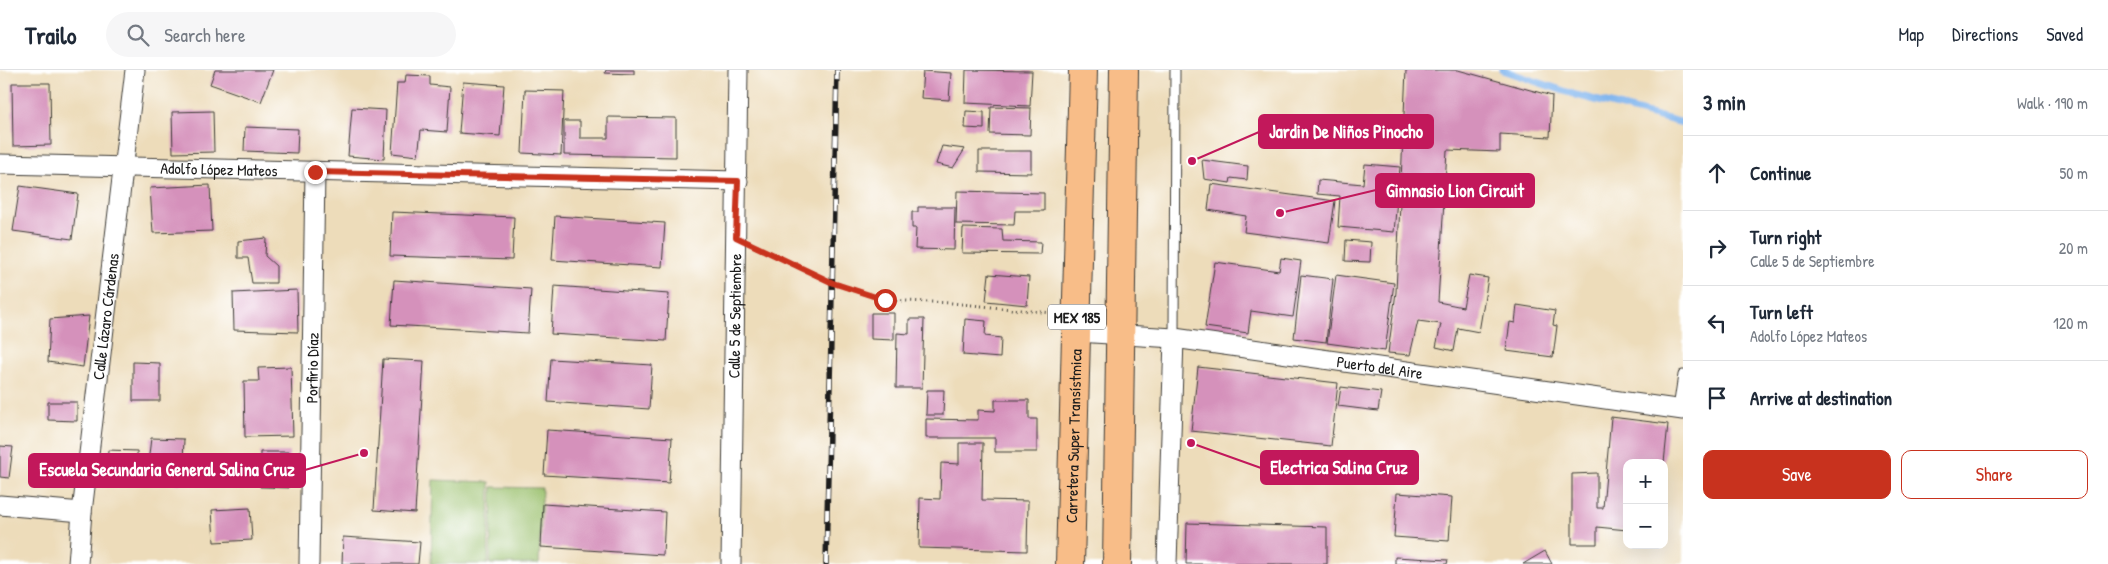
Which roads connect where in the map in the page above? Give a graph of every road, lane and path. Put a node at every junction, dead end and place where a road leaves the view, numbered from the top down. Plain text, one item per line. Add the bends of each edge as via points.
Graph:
1 (136, 70) edge
2 (738, 70) edge
3 (1083, 70) edge
4 (1124, 70) edge
5 (1175, 70) edge
6 (0, 164) edge
7 (125, 166) junction
8 (315, 172) junction
9 (738, 181) junction
10 (736, 237) junction
11 (1077, 324) junction
12 (1120, 335) junction
13 (1174, 338) junction
14 (1683, 374) edge
15 (1680, 410) edge
16 (0, 504) edge
17 (82, 512) junction
18 (78, 564) edge
19 (309, 564) edge
20 (730, 564) edge
21 (1070, 564) edge
22 (1117, 564) edge
23 (1167, 564) edge

1 - 7 street, Calle Lázaro Cárdenas
2 - 9 street, Calle 5 de Septiembre
3 - 11 main road, Carretera Super Transístmica / MEX 185
4 - 12 main road, MEX 185
5 - 13 lane
6 - 7 street, Adolfo López Mateos
7 - 8 street, Adolfo López Mateos
7 - 17 street, Calle Lázaro Cárdenas
8 - 9 street, Adolfo López Mateos
8 - 19 street, Porfirio Díaz
9 - 10 street, Calle 5 de Septiembre
10 - 11 path via 833,283 885,300 952,303
10 - 20 street, Calle 5 de Septiembre
11 - 12 street, Puerto del Aire
11 - 21 main road, Carretera Super Transístmica / MEX 185
12 - 13 street, Puerto del Aire
12 - 22 main road, MEX 185
13 - 15 street, Puerto del Aire
13 - 23 street
14 - 15 lane
16 - 17 street
17 - 18 street, Calle Lázaro Cárdenas

